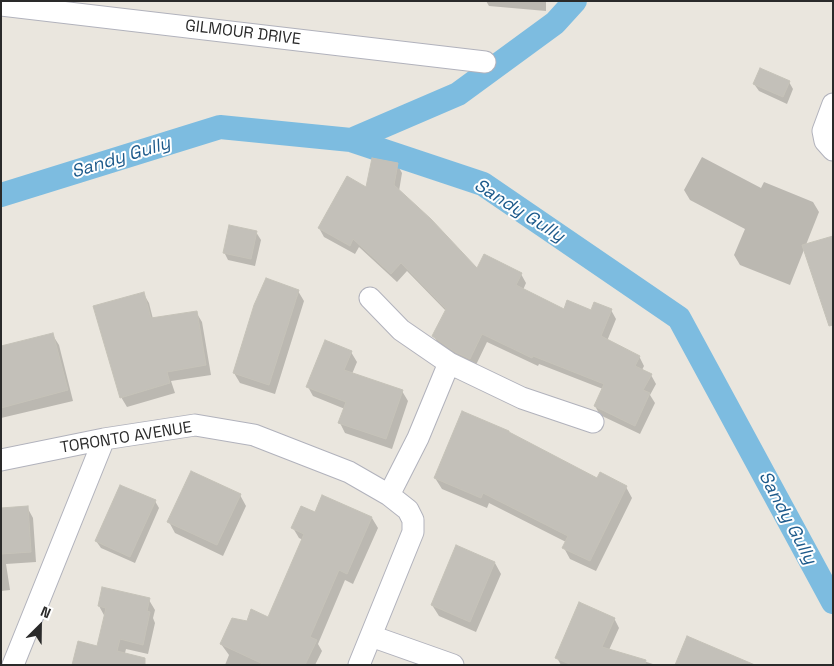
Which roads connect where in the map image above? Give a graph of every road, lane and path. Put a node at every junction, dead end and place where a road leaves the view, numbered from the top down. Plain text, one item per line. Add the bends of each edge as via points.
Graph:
1 (1, 4) edge
2 (485, 62) dead end
3 (833, 104) edge
4 (833, 150) edge
5 (370, 298) dead end
6 (449, 363) junction
7 (593, 422) dead end
8 (104, 439) junction
9 (1, 460) edge
10 (389, 495) junction
11 (371, 636) junction
12 (13, 665) edge
13 (359, 665) edge
14 (453, 665) edge

1 - 2 street, GILMOUR DRIVE
3 - 4 street via 823,131 824,141
5 - 6 street via 402,330
6 - 7 street via 522,398
6 - 10 street via 418,438
8 - 9 street, TORONTO AVENUE
8 - 10 street, TORONTO AVENUE via 195,425 254,435 349,472
8 - 12 street
10 - 11 street, TORONTO AVENUE via 408,510 413,520 413,532
11 - 13 street, TORONTO AVENUE
11 - 14 street

